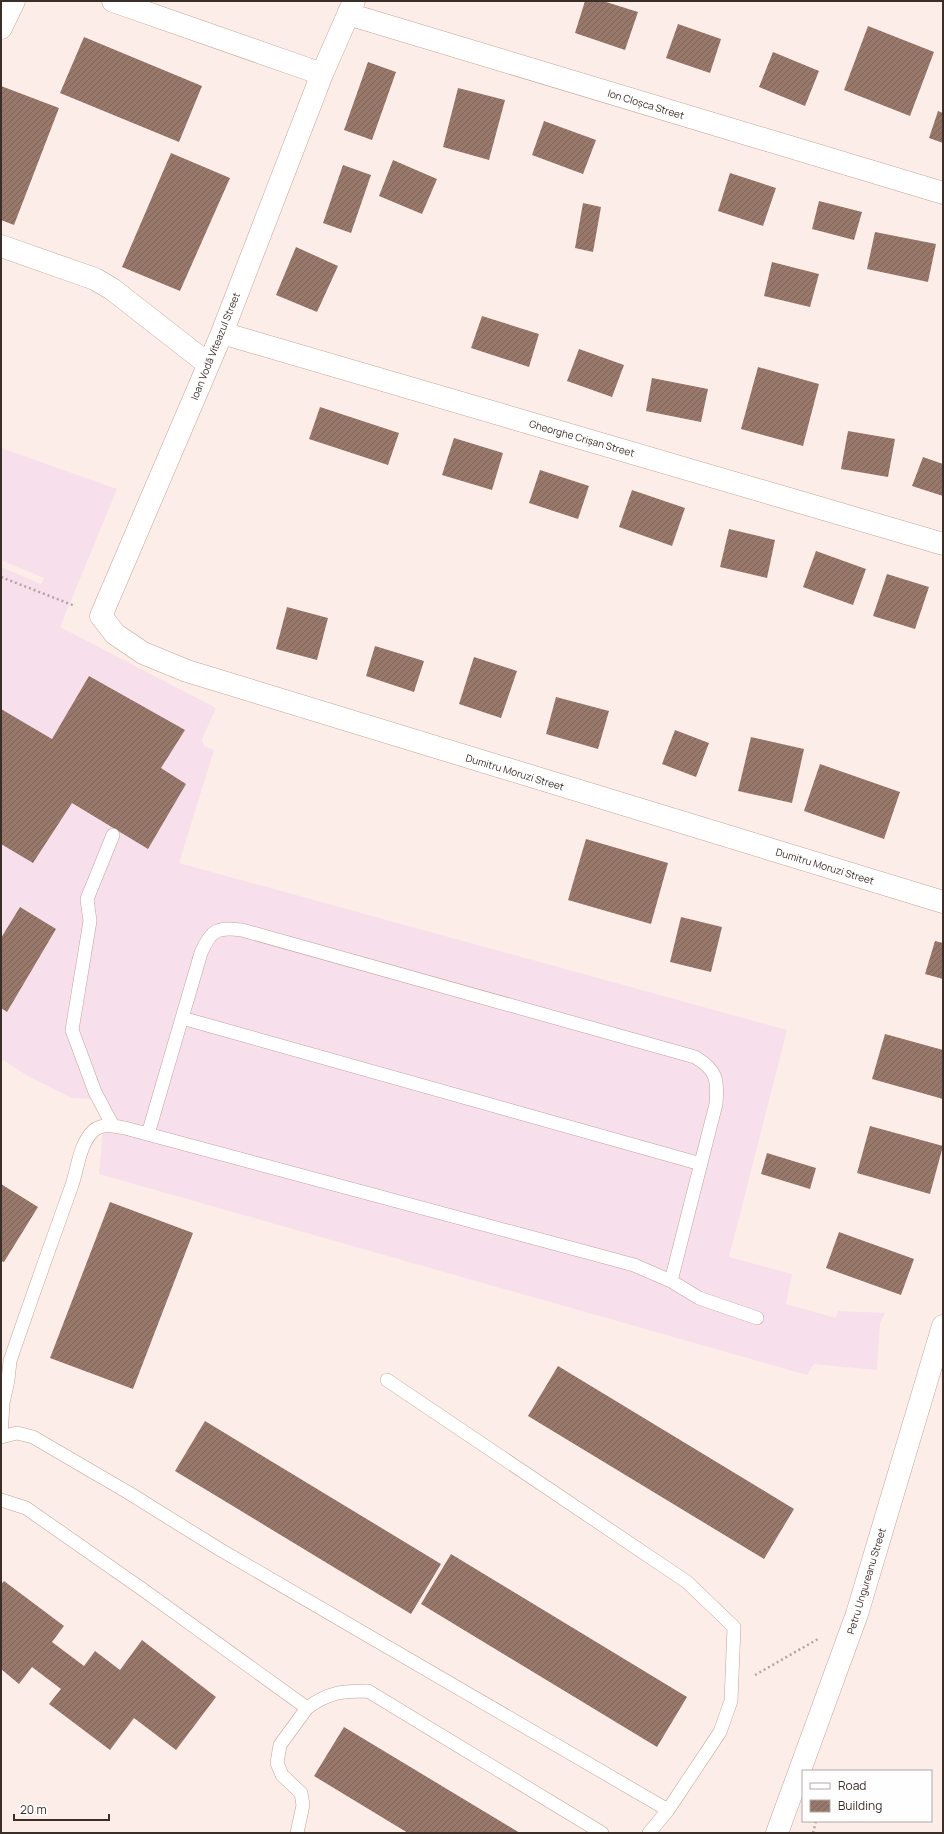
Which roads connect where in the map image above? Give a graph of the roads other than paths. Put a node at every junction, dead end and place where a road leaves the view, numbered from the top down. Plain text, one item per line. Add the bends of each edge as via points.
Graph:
1 (14, 1) edge
2 (113, 1) edge
3 (351, 8) edge
4 (1, 28) edge
5 (322, 74) junction
6 (943, 193) edge
7 (1, 246) edge
8 (222, 333) junction
9 (208, 364) junction
10 (943, 544) edge
11 (101, 616) joint
12 (113, 835) dead end
13 (943, 902) edge
14 (182, 1018) junction
15 (113, 1126) junction
16 (148, 1134) junction
17 (701, 1164) junction
18 (670, 1281) junction
19 (756, 1318) dead end
20 (943, 1326) edge
21 (5, 1358) edge
22 (938, 1361) edge
23 (387, 1380) dead end
24 (1, 1437) edge
25 (1, 1500) edge
26 (308, 1708) junction
27 (668, 1810) junction
28 (297, 1833) edge
29 (602, 1833) edge
30 (649, 1833) edge
31 (777, 1833) edge

1 - 4 street
2 - 5 street
3 - 5 street, Ioan Vodă Viteazul Street
3 - 6 street, Ion Cloșca Street
5 - 8 street, Ioan Vodă Viteazul Street
7 - 9 street via 95,279 112,289
8 - 9 street, Ioan Vodă Viteazul Street
8 - 10 street, Gheorghe Crișan Street
9 - 11 street, Ioan Vodă Viteazul Street
11 - 13 street, Dumitru Moruzi Street via 116,634 143,653 187,671
12 - 15 lane via 87,899 90,921 72,1030 95,1092
14 - 16 lane
14 - 17 lane
14 - 17 lane via 207,939 213,932 226,928 242,930 695,1057 708,1064 715,1076 718,1089
15 - 16 lane
15 - 21 lane via 99,1127 83,1147 73,1182
16 - 18 lane via 634,1265
17 - 18 lane
18 - 19 lane via 699,1298
20 - 22 street, Petru Ungureanu Street
21 - 24 lane via 8,1380 3,1403
22 - 31 street, Petru Ungureanu Street via 857,1614
23 - 27 lane via 688,1582 734,1627 731,1701 720,1732
24 - 27 lane via 16,1433 33,1437 219,1549
25 - 26 lane via 26,1508
26 - 28 lane via 280,1745 277,1763 282,1775 301,1793 303,1805
26 - 29 lane via 321,1698 344,1691 368,1691
27 - 30 lane

